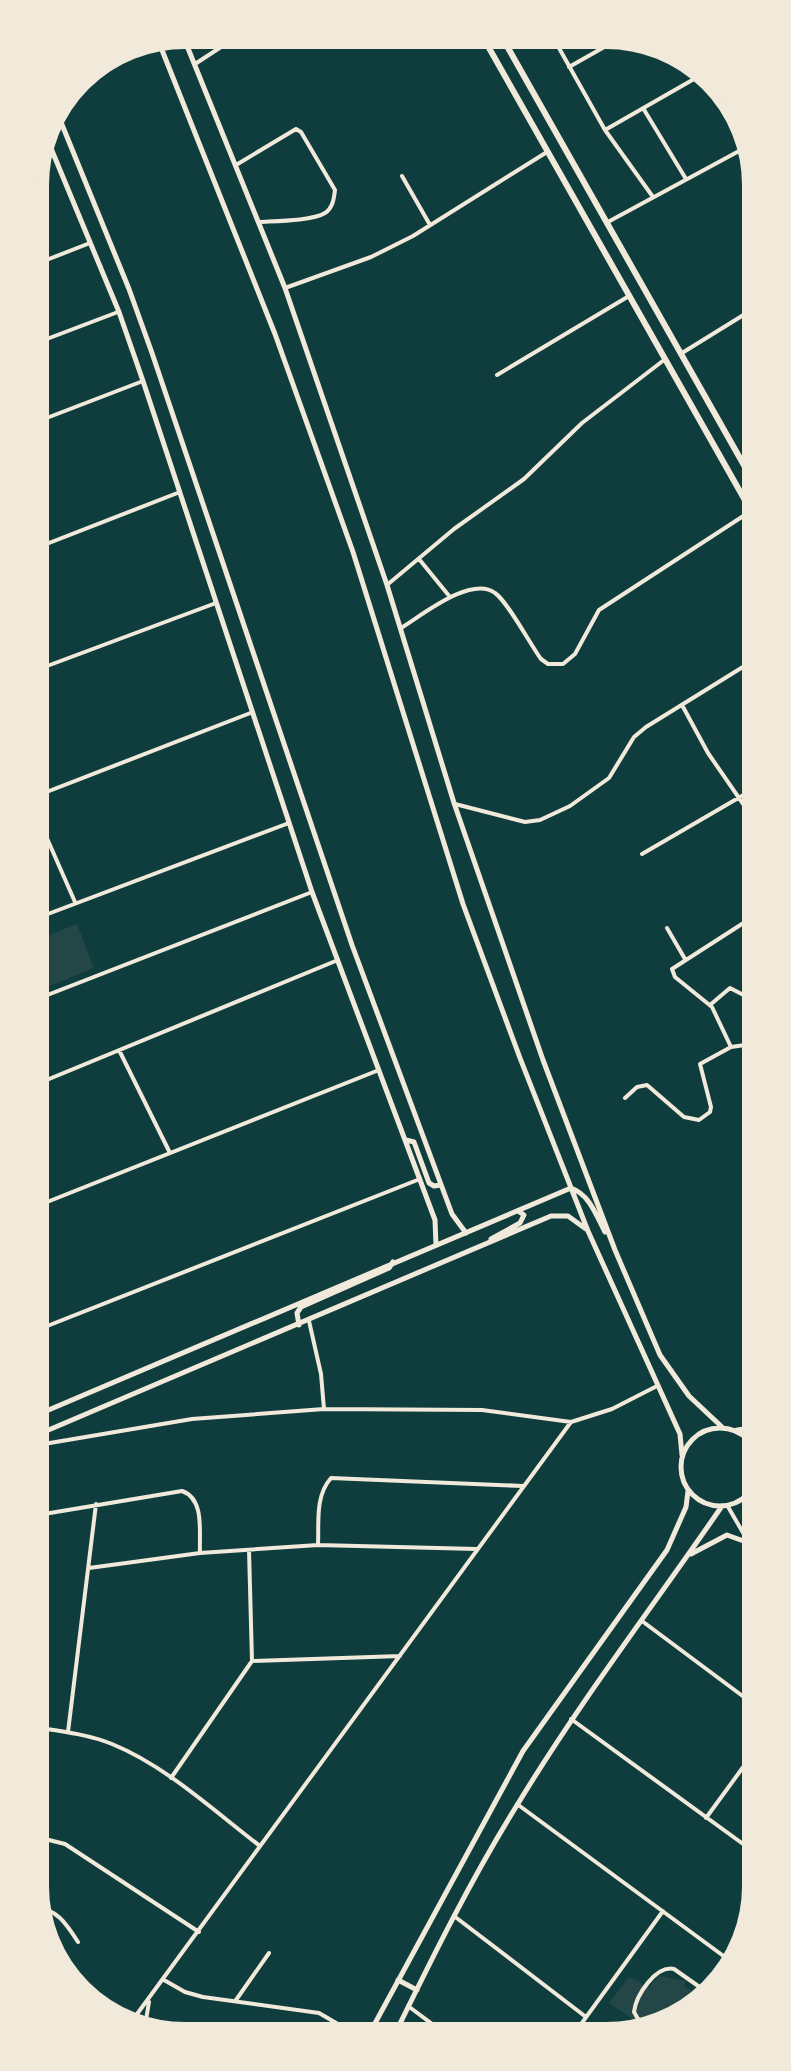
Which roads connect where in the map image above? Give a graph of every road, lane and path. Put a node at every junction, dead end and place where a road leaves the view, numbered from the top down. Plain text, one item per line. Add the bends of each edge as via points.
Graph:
1 (187, 44) edge
2 (226, 44) edge
3 (487, 44) edge
4 (506, 44) edge
5 (558, 44) edge
6 (609, 44) edge
7 (160, 46) edge
8 (195, 64) junction
9 (569, 67) junction
10 (697, 77) edge
11 (643, 108) junction
12 (60, 119) edge
13 (605, 130) junction
14 (49, 148) edge
15 (742, 149) edge
16 (547, 152) junction
17 (236, 165) junction
18 (402, 176) dead end
19 (686, 179) junction
20 (653, 197) junction
21 (259, 222) junction
22 (606, 223) junction
23 (430, 225) junction
24 (90, 243) junction
25 (44, 261) edge
26 (285, 288) junction
27 (629, 296) junction
28 (119, 312) junction
29 (747, 312) edge
30 (44, 340) edge
31 (682, 353) junction
32 (664, 360) junction
33 (497, 375) dead end
34 (143, 381) junction
35 (44, 419) edge
36 (747, 470) edge
37 (180, 492) junction
38 (747, 504) edge
39 (747, 514) edge
40 (44, 545) edge
41 (419, 559) junction
42 (387, 585) junction
43 (451, 598) junction
44 (216, 603) junction
45 (401, 628) junction
46 (747, 664) edge
47 (44, 667) edge
48 (682, 705) junction
49 (253, 712) junction
50 (747, 793) edge
51 (44, 795) edge
52 (739, 797) junction
53 (454, 803) junction
54 (747, 809) edge
55 (289, 823) junction
56 (44, 830) edge
57 (642, 854) dead end
58 (312, 892) junction
59 (75, 902) junction
60 (44, 915) edge
61 (747, 920) edge
62 (667, 928) dead end
63 (685, 959) junction
64 (338, 960) junction
65 (44, 996) edge
66 (747, 997) edge
67 (710, 1005) junction
68 (747, 1045) edge
69 (731, 1047) junction
70 (119, 1050) junction
71 (379, 1070) junction
72 (44, 1081) edge
73 (625, 1098) dead end
74 (406, 1140) junction
75 (169, 1151) junction
76 (420, 1179) junction
77 (442, 1185) junction
78 (571, 1188) junction
79 (44, 1203) edge
80 (517, 1211) junction
81 (588, 1231) junction
82 (466, 1233) junction
83 (436, 1245) junction
84 (473, 1249) junction
85 (615, 1250) junction
86 (394, 1261) junction
87 (309, 1321) junction
88 (299, 1325) junction
89 (44, 1327) edge
90 (657, 1386) junction
91 (324, 1409) junction
92 (44, 1412) edge
93 (571, 1422) junction
94 (722, 1427) junction
95 (747, 1429) edge
96 (735, 1430) junction
97 (44, 1432) edge
98 (747, 1439) edge
99 (44, 1444) edge
100 (682, 1455) junction
101 (523, 1486) junction
102 (688, 1491) junction
103 (747, 1495) edge
104 (96, 1504) junction
105 (725, 1506) junction
106 (44, 1514) edge
107 (747, 1540) edge
108 (747, 1542) edge
109 (318, 1545) junction
110 (478, 1549) junction
111 (249, 1550) junction
112 (200, 1553) junction
113 (687, 1557) junction
114 (89, 1568) junction
115 (642, 1621) junction
116 (400, 1656) junction
117 (252, 1661) junction
118 (747, 1699) edge
119 (571, 1719) junction
120 (44, 1729) edge
121 (68, 1732) junction
122 (747, 1762) edge
123 (171, 1778) junction
124 (517, 1804) junction
125 (706, 1818) junction
126 (44, 1839) edge
127 (261, 1846) junction
128 (747, 1847) edge
129 (46, 1910) edge
130 (663, 1911) junction
131 (454, 1916) junction
132 (199, 1932) junction
133 (78, 1942) dead end
134 (269, 1953) dead end
135 (727, 1959) edge
136 (164, 1980) junction
137 (398, 1980) junction
138 (702, 1989) edge
139 (417, 1990) junction
140 (150, 2000) junction
141 (235, 2001) junction
142 (408, 2006) junction
143 (586, 2017) junction
144 (135, 2018) edge
145 (146, 2022) edge
146 (643, 2022) edge
147 (347, 2027) edge
148 (371, 2027) edge
149 (398, 2027) edge
150 (436, 2027) edge
151 (579, 2027) edge

1 - 8 street
2 - 8 street
3 - 16 main road
4 - 22 main road
5 - 9 street
6 - 9 street
7 - 78 street via 353,552 463,904
8 - 17 street
9 - 13 street
10 - 11 street
11 - 13 street
11 - 19 street
12 - 77 street via 147,340 352,945
13 - 20 street
14 - 24 street
15 - 19 street
16 - 23 street
16 - 27 main road
17 - 21 street
17 - 21 street via 296,129 335,190 327,212
18 - 23 street
19 - 20 street
20 - 22 street
21 - 26 street
22 - 31 main road
23 - 26 street via 371,257
24 - 25 street
24 - 28 street
26 - 42 street
27 - 32 main road
27 - 33 street
28 - 30 street
28 - 34 street
29 - 31 street
31 - 36 main road
32 - 38 main road
32 - 41 street via 582,423 524,479
34 - 35 street
34 - 37 street
37 - 40 street
37 - 44 street
39 - 43 street via 599,610 575,654 563,664 541,659 493,591 474,587
41 - 42 street
41 - 43 street
42 - 45 street
43 - 45 street
44 - 47 street
44 - 49 street
45 - 53 street
46 - 48 street
48 - 52 street
48 - 53 street via 634,737 609,778 540,820 525,822
49 - 51 street
49 - 55 street
50 - 52 street
52 - 54 street
52 - 57 street
53 - 85 street
55 - 58 street
55 - 59 street
56 - 59 street
58 - 64 street
58 - 65 street
59 - 60 street
61 - 63 street
62 - 63 street
63 - 67 street via 674,966 673,975
64 - 70 street
64 - 71 street
66 - 67 street via 730,988
67 - 69 street
68 - 69 street
69 - 73 street via 700,1064 711,1107 706,1117 684,1117 647,1085
70 - 72 street
70 - 75 street
71 - 74 street
71 - 75 street
74 - 76 street
74 - 77 street via 414,1142 429,1183
75 - 79 street
76 - 83 street via 437,1227
76 - 89 street
77 - 82 street via 455,1220
78 - 80 street
78 - 81 street
78 - 85 street via 586,1198
80 - 82 street
80 - 84 street via 524,1215 520,1223
81 - 84 street via 575,1219 559,1215
81 - 90 street
82 - 83 street
83 - 86 street
84 - 87 street
85 - 94 street via 660,1355 689,1396
86 - 88 street via 389,1268 301,1307
86 - 92 street
87 - 88 street
87 - 91 street
88 - 97 street
90 - 93 street
90 - 100 street via 680,1434
91 - 93 street via 482,1410
91 - 99 street via 192,1419
93 - 101 street
94 - 96 street
94 - 100 street via 697,1434
95 - 96 street
96 - 98 street
100 - 102 street via 682,1480
101 - 109 street via 331,1478 319,1502
101 - 110 street
102 - 105 street via 705,1503
102 - 137 street via 667,1550 523,1751
103 - 105 street
104 - 106 street
104 - 112 street via 187,1492 197,1504
104 - 114 street
105 - 107 street
105 - 113 street
108 - 113 street via 727,1535
109 - 110 street
109 - 111 street
110 - 116 street
111 - 112 street
111 - 117 street
112 - 114 street
113 - 115 street
114 - 121 street
115 - 118 street
115 - 119 street
116 - 117 street
116 - 127 street
117 - 123 street
119 - 124 street
119 - 125 street
120 - 121 street
121 - 123 street via 111,1744
122 - 125 street
123 - 127 street
124 - 130 street
124 - 131 street
125 - 128 street
126 - 132 street via 78,1851
127 - 132 street
129 - 133 street via 64,1920
130 - 135 street
130 - 143 street
131 - 139 street
131 - 143 street
132 - 136 street
134 - 141 street
136 - 140 street
136 - 141 street via 194,1995
137 - 139 street
137 - 148 street
138 - 146 street via 674,1969 659,1971 635,2004 634,2012
139 - 142 street
140 - 144 street
140 - 145 street
141 - 147 street via 319,2013
142 - 149 street
142 - 150 street
143 - 151 street

